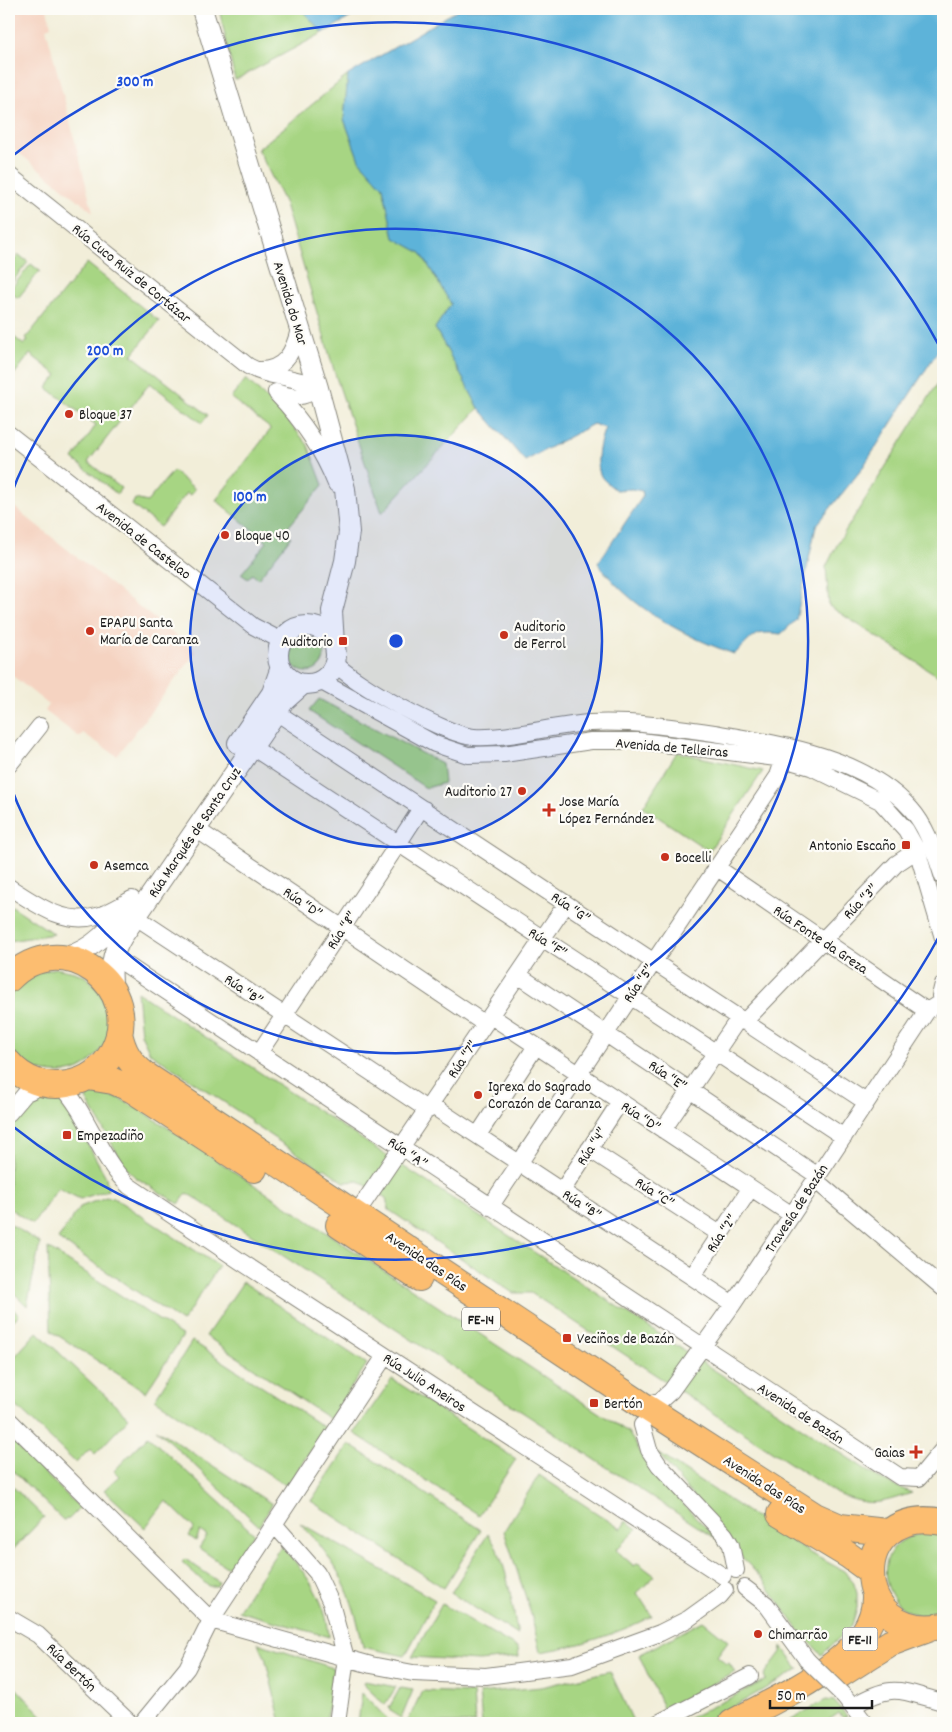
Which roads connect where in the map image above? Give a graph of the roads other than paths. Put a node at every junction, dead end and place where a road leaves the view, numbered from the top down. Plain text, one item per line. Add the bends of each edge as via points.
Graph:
1 (202, 9) edge
2 (9, 175) edge
3 (299, 329) junction
4 (255, 370) junction
5 (318, 388) junction
6 (276, 392) junction
7 (9, 434) edge
8 (350, 520) junction
9 (334, 600) junction
10 (306, 626) junction
11 (282, 641) junction
12 (335, 653) junction
13 (281, 667) junction
14 (312, 683) junction
15 (276, 712) junction
16 (40, 726) dead end
17 (252, 747) junction
18 (784, 760) junction
19 (9, 765) edge
20 (424, 809) junction
21 (196, 829) junction
22 (398, 844) junction
23 (917, 850) junction
24 (716, 867) junction
25 (943, 877) edge
26 (9, 887) edge
27 (566, 904) junction
28 (134, 908) junction
29 (342, 928) junction
30 (542, 938) junction
31 (943, 938) edge
32 (823, 940) junction
33 (113, 956) junction
34 (64, 958) junction
35 (652, 961) junction
36 (14, 970) edge
37 (518, 975) junction
38 (943, 984) edge
39 (113, 992) junction
40 (629, 996) junction
41 (942, 1004) edge
42 (927, 1011) junction
43 (285, 1016) junction
44 (488, 1020) junction
45 (741, 1020) junction
46 (119, 1033) junction
47 (605, 1033) junction
48 (536, 1046) junction
49 (715, 1052) junction
50 (259, 1053) junction
51 (9, 1063) edge
52 (578, 1074) junction
53 (88, 1077) junction
54 (53, 1085) junction
55 (690, 1090) junction
56 (620, 1102) junction
57 (866, 1102) junction
58 (430, 1107) junction
59 (9, 1113) edge
60 (663, 1130) junction
61 (478, 1135) junction
62 (844, 1136) junction
63 (402, 1148) junction
64 (590, 1149) junction
65 (520, 1162) junction
66 (816, 1178) junction
67 (750, 1189) junction
68 (562, 1191) junction
69 (490, 1207) junction
70 (356, 1214) junction
71 (792, 1215) junction
72 (720, 1234) junction
73 (692, 1276) junction
74 (943, 1287) edge
75 (733, 1304) junction
76 (702, 1348) junction
77 (385, 1356) junction
78 (643, 1415) junction
79 (9, 1420) edge
80 (943, 1449) edge
81 (943, 1522) edge
82 (274, 1524) junction
83 (887, 1532) junction
84 (870, 1571) junction
85 (728, 1578) junction
86 (875, 1597) junction
87 (9, 1620) edge
88 (211, 1620) junction
89 (936, 1627) edge
90 (346, 1658) junction
91 (750, 1676) dead end
92 (848, 1701) junction
93 (943, 1702) edge
94 (130, 1723) edge
95 (142, 1723) edge
96 (337, 1723) edge
97 (658, 1723) edge
98 (732, 1723) edge
99 (762, 1723) edge
100 (865, 1723) edge

1 - 3 street, Avenida do Mar
2 - 4 street, Rúa Cuco Ruiz de Cortázar
3 - 4 street via 296,343 284,362 274,369
3 - 5 street, Avenida do Mar
4 - 5 street via 302,380
4 - 6 street
5 - 6 street via 298,398
5 - 8 street, Avenida do Mar via 341,471
6 - 8 street via 315,440 328,463
7 - 11 street, Avenida de Castelao via 254,626
8 - 9 street, Avenida do Mar via 345,561
9 - 10 street, Avenida do Mar via 319,618
9 - 12 street, Avenida do Mar via 332,628
10 - 11 street via 292,630
10 - 12 street via 323,630
11 - 13 street via 278,654
12 - 14 street via 330,674
12 - 25 street, Avenida de Telleiras via 349,676 368,688 444,728 474,737 590,723 642,723 786,744 816,753 866,775 910,808 919,818 930,841
13 - 14 street via 290,679
13 - 28 street, Rúa Marqués de Santa Cruz via 268,699
14 - 15 street, Rúa Marqués de Santa Cruz via 289,695
14 - 18 street, Avenida de Telleiras via 435,744 468,755 504,754 591,741 640,742
15 - 17 street, Rúa Marqués de Santa Cruz
15 - 20 street, Rúa “G”
16 - 19 street
17 - 21 street, Rúa Marqués de Santa Cruz
17 - 22 street, Rúa “F”
18 - 23 street, Avenida de Telleiras via 811,767 880,801 906,830
18 - 24 street, Rúa “5” via 778,776
20 - 22 street, Rúa “8”
20 - 27 street, Rúa “G”
21 - 28 street, Rúa Marqués de Santa Cruz
21 - 29 street, Rúa “D”
22 - 29 street, Rúa “8”
22 - 30 street, Rúa “F”
23 - 31 street, Avenida de Telleiras
23 - 32 street, Rúa “3” via 896,864
24 - 32 street, Rúa Fonte da Greza
24 - 35 street, Rúa “5”
26 - 28 street via 45,909 71,918
27 - 30 street, Rúa “7”
27 - 35 street, Rúa “G”
28 - 33 street, Rúa Marqués de Santa Cruz
28 - 34 street, Rúa Marqués de Santa Cruz via 100,939 83,951
28 - 43 street, Rúa “B”
29 - 43 street, Rúa “8”
29 - 44 street, Rúa “D”
30 - 37 street, Rúa “7”
30 - 40 street, Rúa “F”
32 - 42 street, Rúa Fonte da Greza
32 - 45 street, Rúa “3”
33 - 39 street, Rúa Marqués de Santa Cruz via 110,975
33 - 50 street, Rúa “A”
34 - 36 highway via 38,960
34 - 39 highway via 89,967 107,982
35 - 40 street, Rúa “5”
35 - 45 street, Rúa “G”
37 - 44 street, Rúa “7”
37 - 47 street, Rúa “E”
38 - 41 street
39 - 46 highway via 120,1016
40 - 47 street, Rúa “5”
40 - 49 street, Rúa “F”
41 - 42 street, Travesía de Bazán
42 - 57 street, Travesía de Bazán
43 - 50 street, Rúa “8”
43 - 58 street, Rúa “B”
44 - 48 street, Rúa “D”
44 - 58 street, Rúa “7”
45 - 49 street, Rúa “3”
45 - 57 street, Rúa “G”
46 - 53 highway via 108,1059
46 - 70 highway, Avenida das Pías / FE-14 via 123,1051 144,1074
47 - 52 street, Rúa “5”
47 - 55 street, Rúa “E”
48 - 52 street, Rúa “D”
48 - 61 street
49 - 55 street, Rúa “3”
49 - 62 street, Rúa “F”
50 - 63 street, Rúa “A”
51 - 54 highway via 21,1074
52 - 56 street, Rúa “D”
52 - 65 street, Rúa “5”
53 - 54 highway via 76,1083
53 - 78 highway, Avenida das Pías / FE-14 via 113,1081 133,1090
54 - 59 street via 26,1093
54 - 77 street, Rúa Julio Aneiros via 78,1106 118,1175 129,1186
55 - 60 street, Rúa “3”
55 - 66 street, Rúa “E”
56 - 60 street, Rúa “D”
56 - 64 street, Rúa “4”
57 - 62 street, Travesía de Bazán
58 - 61 street, Rúa “B”
58 - 63 street, Rúa “7”
60 - 67 street, Rúa “D”
61 - 65 street, Rúa “B”
62 - 66 street, Travesía de Bazán
63 - 69 street, Rúa “A”
63 - 70 street, Rúa “7”
64 - 68 street, Rúa “4”
64 - 72 street, Rúa “C”
65 - 68 street, Rúa “B”
65 - 69 street, Rúa “5”
66 - 71 street, Travesía de Bazán
66 - 74 street, Rúa “E”
67 - 71 street, Rúa “D”
67 - 72 street, Rúa “2”
68 - 73 street, Rúa “B”
69 - 76 street, Rúa “A”
70 - 78 highway, Avenida das Pías / FE-14
71 - 75 street, Travesía de Bazán
72 - 73 street, Rúa “2”
73 - 75 street, Rúa “B”
75 - 76 street, Travesía de Bazán
76 - 78 street, Travesía de Bazán via 668,1396
76 - 80 street, Avenida de Bazán via 900,1477 918,1478
77 - 82 street
77 - 85 street, Rúa Julio Aneiros
78 - 83 highway, Avenida das Pías / FE-14 via 815,1516 840,1527
78 - 84 highway, Avenida das Pías / FE-14 via 808,1532 848,1554
78 - 85 street via 649,1450 659,1465 728,1540
79 - 88 street
81 - 83 highway via 913,1520
82 - 88 street
82 - 90 street via 317,1573 331,1603
83 - 84 highway via 875,1550
84 - 86 highway
85 - 90 street via 720,1596 688,1619 660,1633 572,1665 486,1676 450,1676 399,1671
85 - 92 street, bridge via 735,1594 745,1588 766,1604 808,1660
86 - 89 highway via 897,1621 912,1627
86 - 98 highway, FE-11 via 872,1622 853,1648 826,1670
87 - 94 street, Rúa Bertón via 38,1635
88 - 90 street
88 - 95 street via 187,1668
89 - 99 highway, FE-11 via 890,1643
90 - 96 street
91 - 97 street
92 - 93 street via 892,1689
92 - 100 street

